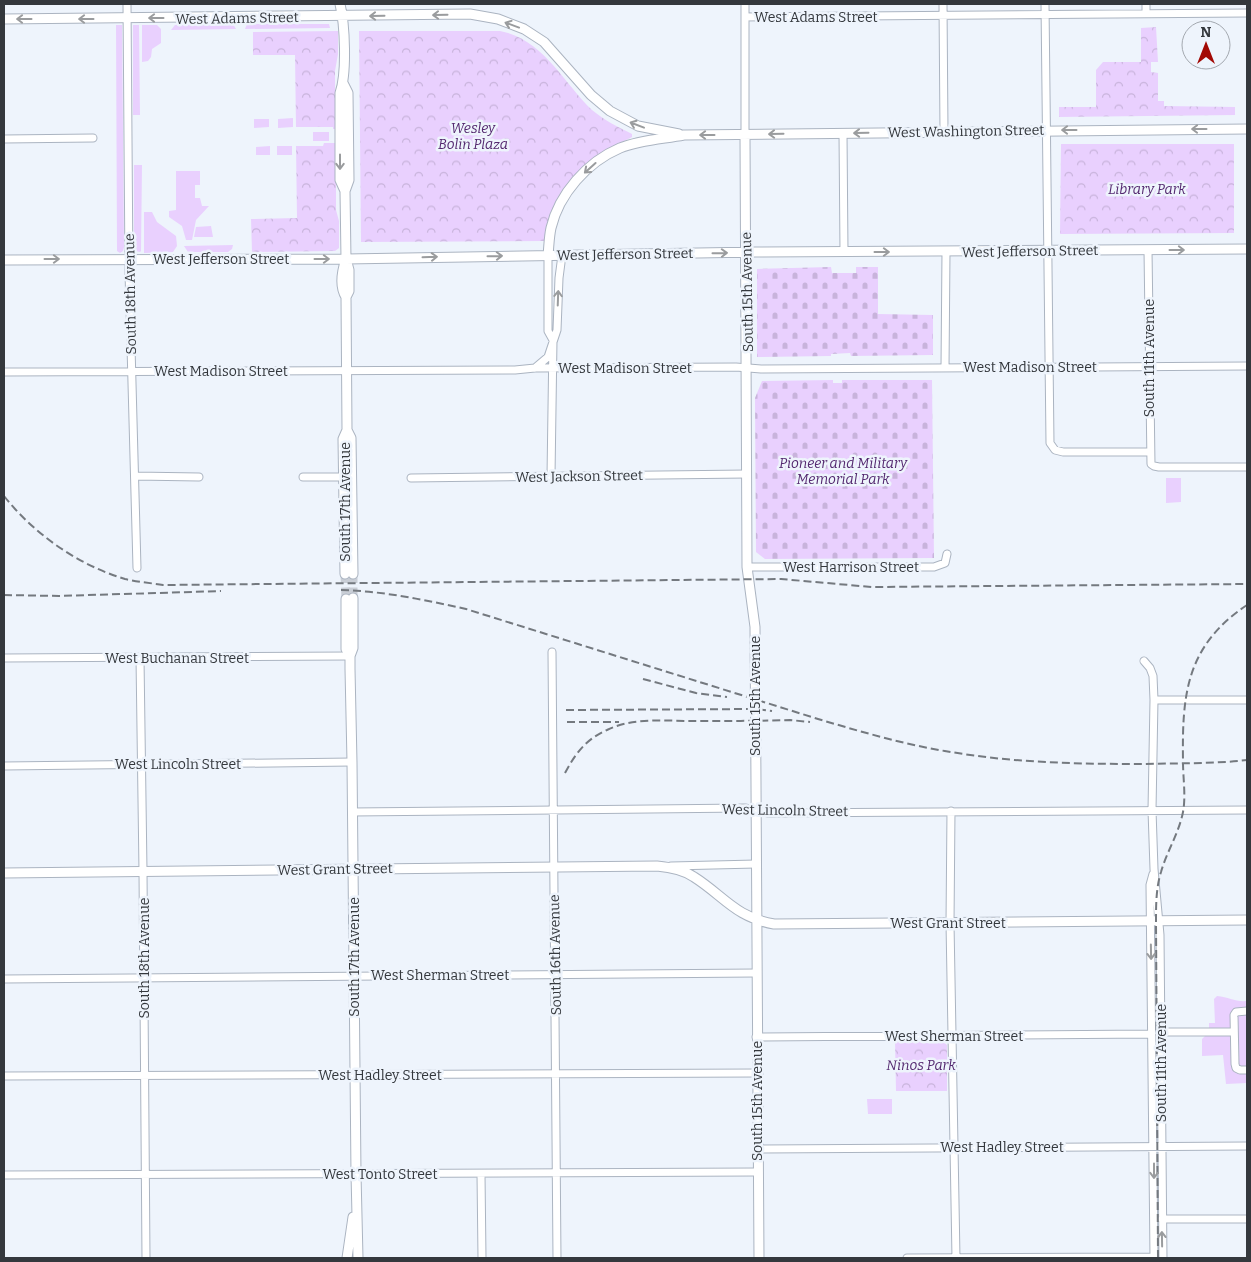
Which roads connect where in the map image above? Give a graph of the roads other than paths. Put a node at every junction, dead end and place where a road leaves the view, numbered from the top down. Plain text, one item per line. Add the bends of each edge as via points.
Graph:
1 (127, 4) edge
2 (340, 4) edge
3 (347, 4) edge
4 (745, 4) edge
5 (943, 4) edge
6 (1045, 4) edge
7 (1146, 4) edge
8 (1247, 13) edge
9 (470, 14) joint
10 (1146, 14) junction
11 (1045, 15) junction
12 (343, 16) junction
13 (943, 16) junction
14 (745, 17) junction
15 (4, 19) edge
16 (127, 19) junction
17 (1247, 129) edge
18 (1046, 130) junction
19 (944, 132) junction
20 (843, 133) junction
21 (745, 135) junction
22 (684, 136) junction
23 (93, 138) dead end
24 (4, 139) edge
25 (1247, 249) edge
26 (1046, 250) junction
27 (1148, 250) junction
28 (746, 252) junction
29 (844, 252) junction
30 (946, 252) junction
31 (548, 255) junction
32 (562, 255) junction
33 (129, 259) junction
34 (346, 259) junction
35 (4, 260) edge
36 (553, 340) junction
37 (1247, 366) edge
38 (1048, 367) junction
39 (1150, 367) junction
40 (535, 368) junction
41 (552, 368) junction
42 (747, 368) junction
43 (945, 368) junction
44 (346, 370) junction
45 (132, 371) junction
46 (4, 372) edge
47 (1150, 452) junction
48 (1247, 467) edge
49 (747, 474) junction
50 (135, 476) junction
51 (551, 476) junction
52 (199, 477) dead end
53 (303, 477) dead end
54 (347, 477) junction
55 (411, 478) dead end
56 (947, 554) dead end
57 (748, 567) junction
58 (137, 568) dead end
59 (349, 574) tunnel mouth
60 (349, 598) tunnel mouth
61 (552, 652) dead end
62 (350, 656) junction
63 (4, 658) edge
64 (140, 658) junction
65 (1144, 661) dead end
66 (1154, 700) junction
67 (1247, 700) edge
68 (352, 762) junction
69 (142, 764) junction
70 (4, 766) edge
71 (755, 810) junction
72 (1152, 810) junction
73 (1247, 810) edge
74 (553, 811) junction
75 (951, 811) junction
76 (352, 812) junction
77 (756, 864) junction
78 (553, 867) junction
79 (666, 867) junction
80 (353, 868) junction
81 (144, 871) junction
82 (4, 872) edge
83 (756, 920) junction
84 (1247, 920) edge
85 (1155, 922) junction
86 (950, 923) junction
87 (756, 973) junction
88 (555, 975) junction
89 (354, 976) junction
90 (4, 978) edge
91 (144, 978) junction
92 (1247, 1010) edge
93 (1161, 1032) junction
94 (1234, 1032) junction
95 (1152, 1034) junction
96 (952, 1036) junction
97 (756, 1037) junction
98 (1247, 1070) edge
99 (557, 1073) junction
100 (757, 1074) junction
101 (145, 1075) junction
102 (4, 1076) edge
103 (354, 1076) junction
104 (1247, 1146) edge
105 (1157, 1147) junction
106 (953, 1148) junction
107 (757, 1149) junction
108 (757, 1172) junction
109 (146, 1174) junction
110 (356, 1174) junction
111 (481, 1174) junction
112 (557, 1174) junction
113 (4, 1175) edge
114 (1162, 1219) junction
115 (1247, 1219) edge
116 (146, 1258) edge
117 (347, 1258) edge
118 (358, 1258) edge
119 (482, 1258) edge
120 (557, 1258) edge
121 (759, 1258) edge
122 (907, 1258) edge
123 (956, 1258) edge
124 (1154, 1258) edge
125 (1163, 1258) edge

1 - 16 street, South 18th Avenue
2 - 12 main road
3 - 12 main road
4 - 14 street
5 - 13 street
6 - 11 street
7 - 10 street
8 - 10 street, West Adams Street
9 -> 12 main road, West Adams Street
22 -> 9 main road, West Washington Street via 638,126 615,114 598,102 544,42 524,29
10 - 11 street, West Adams Street
11 - 13 street, West Adams Street
11 - 18 street
12 -> 16 main road, West Adams Street
12 - 34 main road, South 17th Avenue via 343,84 348,93
13 - 14 street, West Adams Street
13 - 19 street
14 - 21 street
16 -> 15 main road, West Adams Street
16 - 33 street, South 18th Avenue
17 -> 18 main road, West Washington Street
18 - 19 main road, West Washington Street
18 - 26 street
19 -> 20 main road, West Washington Street
20 -> 21 main road, West Washington Street
20 - 29 street
21 -> 22 main road, West Washington Street
21 - 28 main road, South 15th Avenue
22 -> 31 main road, West Washington Street via 633,144 593,165 569,188 557,210
23 - 24 street
27 -> 25 main road, West Jefferson Street
26 - 27 main road, West Jefferson Street
26 - 30 main road, West Jefferson Street
26 - 38 street
27 - 39 street, South 11th Avenue
28 - 29 main road, West Jefferson Street
32 -> 28 main road, West Jefferson Street
28 - 42 main road, South 15th Avenue
29 -> 30 main road, West Jefferson Street
30 - 43 street
31 - 32 main road, West Jefferson Street
34 -> 31 main road, West Jefferson Street
31 - 36 street via 548,331
36 -> 32 street via 557,330
33 -> 34 main road, West Jefferson Street
35 -> 33 main road, West Jefferson Street
33 - 45 street, South 18th Avenue
34 - 44 main road, South 17th Avenue via 342,270 342,291 346,297
36 - 40 street via 548,357
36 - 41 street
37 - 39 street, West Madison Street
38 - 39 street, West Madison Street
38 - 43 street, West Madison Street
38 - 47 street via 1049,439 1053,448 1063,452
39 - 47 street, South 11th Avenue
40 - 41 street, West Madison Street
40 - 44 street, West Madison Street
41 - 42 street, West Madison Street
41 - 51 street
42 - 43 street, West Madison Street
42 - 49 main road, South 15th Avenue
44 - 45 street, West Madison Street
44 - 54 main road, South 17th Avenue via 347,430 343,439
45 - 46 street, West Madison Street
45 - 50 street, South 18th Avenue
47 - 48 street, South 11th Avenue via 1152,465 1159,467
49 - 51 street, West Jackson Street
49 - 57 main road, South 15th Avenue
50 - 52 street
50 - 58 street, South 18th Avenue
51 - 55 street, West Jackson Street
53 - 54 street
54 - 59 main road, South 17th Avenue
56 - 57 street, West Harrison Street via 944,563 934,567
57 - 71 main road, South 15th Avenue via 755,627
60 - 62 main road, South 17th Avenue via 346,649
61 - 74 street, South 16th Avenue
62 - 64 street, West Buchanan Street
62 - 68 main road, South 17th Avenue
63 - 64 street, West Buchanan Street
64 - 69 street, South 18th Avenue
65 - 66 street, South 11th Avenue via 1153,676
66 - 67 street
66 - 72 street, South 11th Avenue
68 - 69 street, West Lincoln Street
68 - 76 main road, South 17th Avenue
69 - 70 street, West Lincoln Street
69 - 81 street, South 18th Avenue
71 - 74 street, West Lincoln Street
71 - 75 street, West Lincoln Street via 768,813
71 - 77 main road, South 15th Avenue
72 - 73 street, West Lincoln Street
72 - 75 street, West Lincoln Street
72 - 85 street, South 11th Avenue
74 - 76 street, West Lincoln Street
74 - 78 street, South 16th Avenue
75 - 86 street
76 - 80 main road, South 17th Avenue
77 - 79 street, West Grant Street
77 - 83 main road, South 15th Avenue
78 - 79 main road, West Grant Street
78 - 80 main road, West Grant Street
78 - 88 street, South 16th Avenue
79 - 83 main road, West Grant Street via 693,876 731,907
80 - 81 main road, West Grant Street
80 - 89 main road, South 17th Avenue
81 - 82 main road, West Grant Street
81 - 91 street, South 18th Avenue
83 - 86 main road, West Grant Street via 774,924
83 - 87 main road, South 15th Avenue
84 - 85 main road, West Grant Street
85 - 86 main road, West Grant Street
85 - 93 street, South 11th Avenue
85 -> 95 street, South 11th Avenue
86 - 96 street
87 - 88 street, West Sherman Street
87 - 97 main road, South 15th Avenue
88 - 89 street, West Sherman Street
88 - 99 street, South 16th Avenue
89 - 91 street, West Sherman Street
89 - 103 main road, South 17th Avenue
90 - 91 street, West Sherman Street
91 - 101 street, South 18th Avenue
92 - 94 street via 1234,1015
93 - 94 street
93 - 105 street, South 11th Avenue
94 - 98 street via 1236,1068
95 - 96 street, West Sherman Street
95 - 105 street, South 11th Avenue
96 - 97 street, West Sherman Street
96 - 106 street
97 - 100 main road, South 15th Avenue
99 - 100 street, West Hadley Street
99 - 103 street, West Hadley Street
99 - 112 street, South 16th Avenue
100 - 107 main road, South 15th Avenue
101 - 102 street, West Hadley Street
101 - 103 street, West Hadley Street
101 - 109 street, South 18th Avenue
103 - 110 main road, South 17th Avenue
104 - 105 street, West Hadley Street
105 - 106 street, West Hadley Street
105 - 114 street, South 11th Avenue
105 -> 124 street, South 11th Avenue
106 - 107 street, West Hadley Street
106 - 123 street
107 - 108 main road, South 15th Avenue
108 - 112 street, West Tonto Street
108 - 121 main road, South 15th Avenue
109 - 110 street, West Tonto Street
109 - 113 street, West Tonto Street
109 - 116 street, South 18th Avenue
110 - 111 street, West Tonto Street
110 - 117 main road
110 - 118 main road, South 17th Avenue
111 - 112 street, West Tonto Street
111 - 119 street
112 - 120 street, South 16th Avenue
114 - 115 street
125 -> 114 street, South 11th Avenue
122 - 123 street
123 - 124 street

